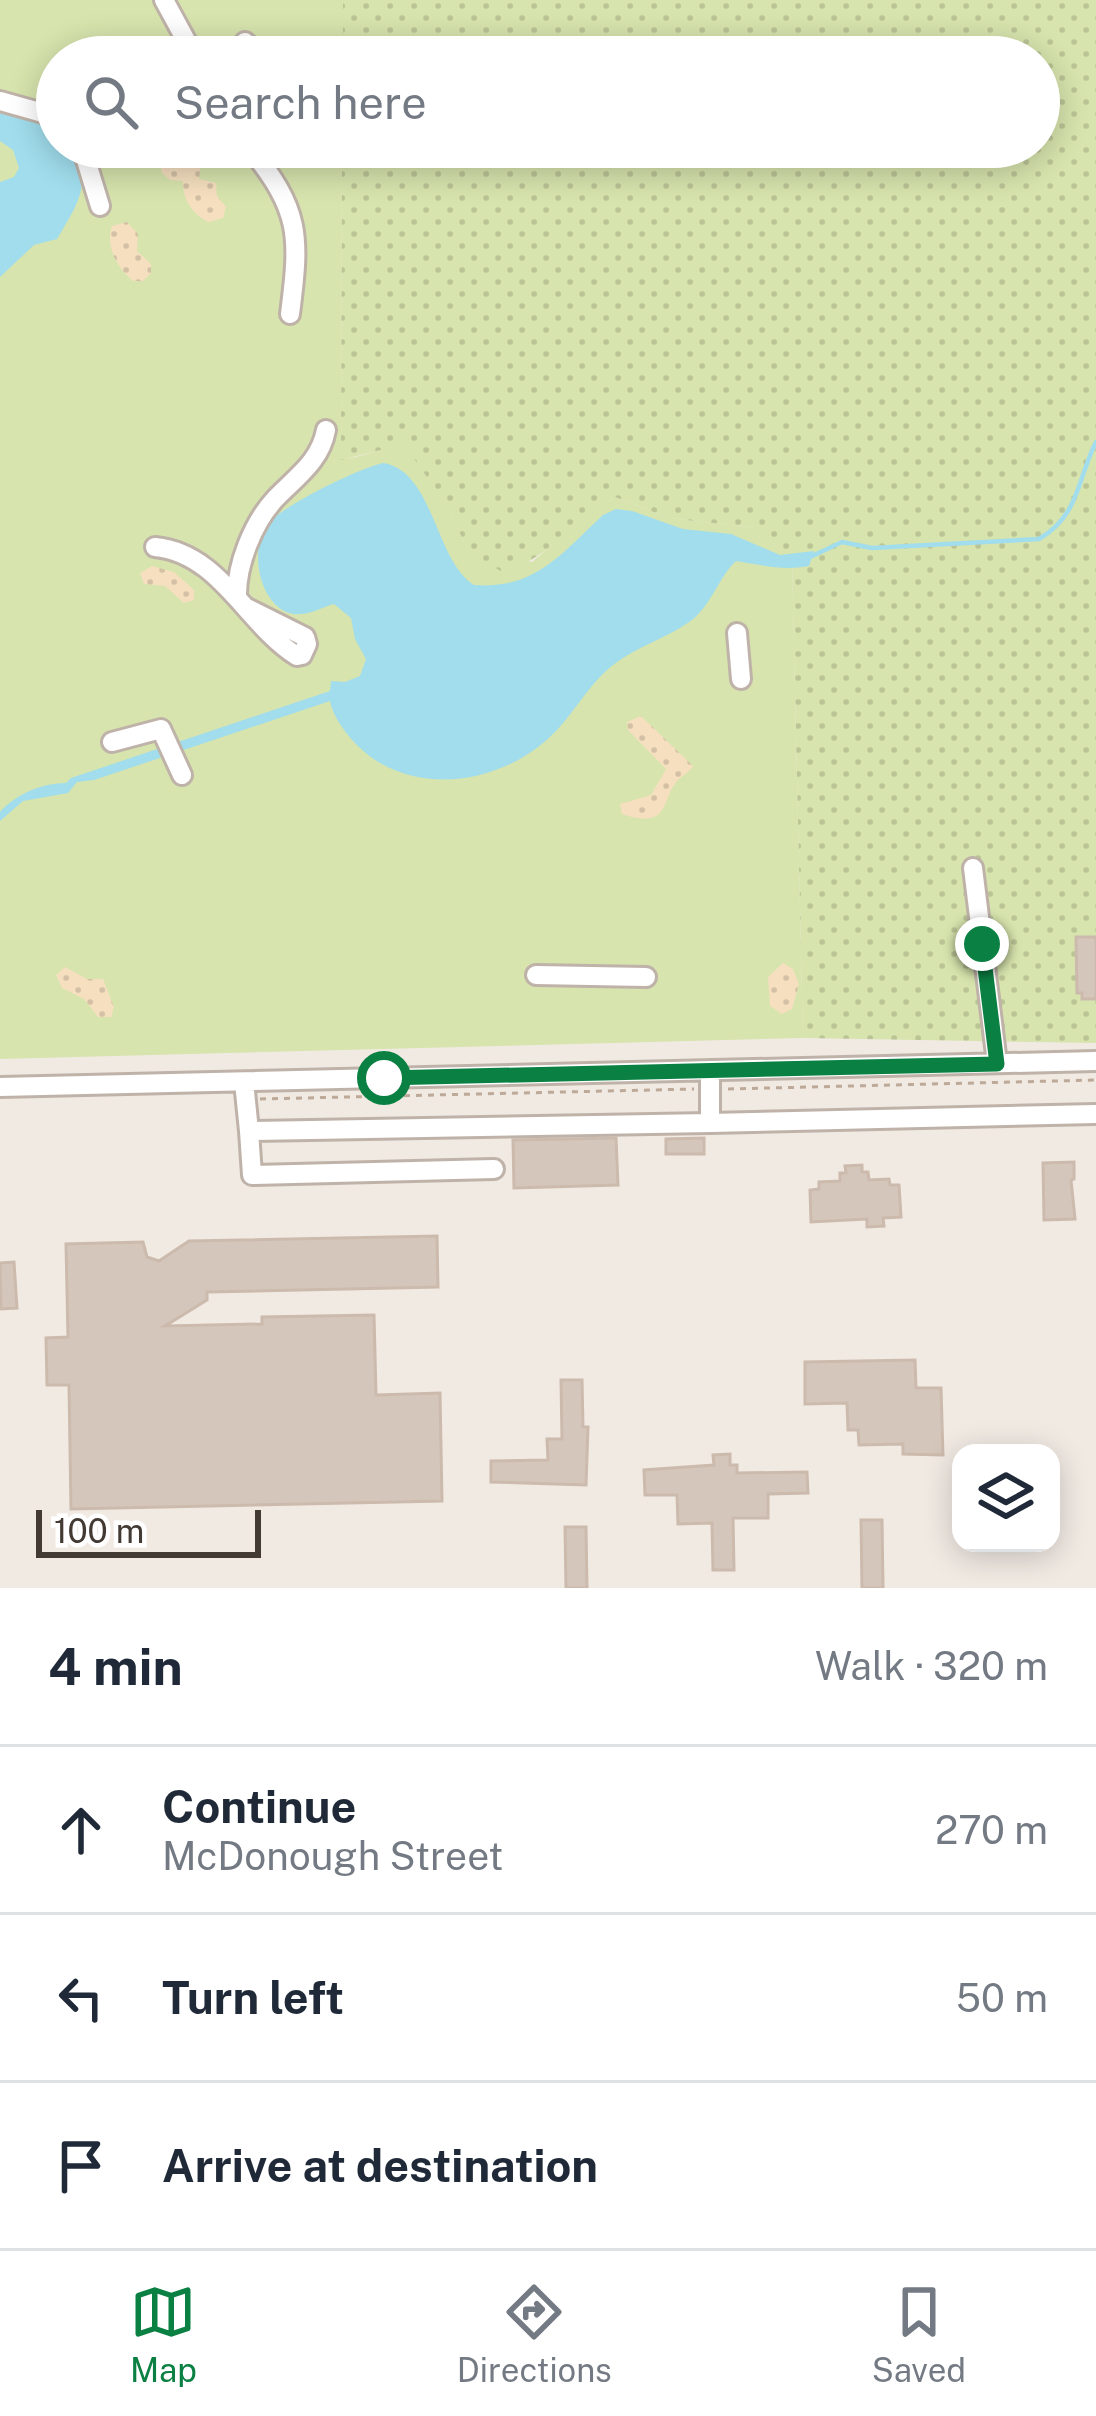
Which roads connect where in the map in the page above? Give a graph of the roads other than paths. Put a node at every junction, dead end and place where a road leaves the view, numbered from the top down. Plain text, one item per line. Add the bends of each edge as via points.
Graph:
1 (164, 0) edge
2 (184, 36) edge
3 (0, 101) edge
4 (36, 110) edge
5 (90, 168) edge
6 (265, 168) edge
7 (100, 206) dead end
8 (290, 314) dead end
9 (326, 430) dead end
10 (155, 547) dead end
11 (737, 634) dead end
12 (741, 679) dead end
13 (112, 742) dead end
14 (180, 768) dead end
15 (973, 868) dead end
16 (536, 975) dead end
17 (646, 977) dead end
18 (1096, 1061) edge
19 (997, 1064) junction
20 (710, 1080) junction
21 (0, 1088) edge
22 (245, 1090) junction
23 (1096, 1114) edge
24 (710, 1123) junction
25 (249, 1131) junction
26 (494, 1168) dead end

1 - 2 street
3 - 4 street
5 - 7 street
6 - 8 street via 283,193 298,247
9 - 10 street via 317,456 259,523 238,580 241,602 194,560
11 - 12 street
13 - 14 street via 161,729
15 - 19 street
16 - 17 street
18 - 19 street
19 - 20 street
20 - 22 street
20 - 24 street
21 - 22 street
22 - 25 street
23 - 24 street
24 - 25 street
25 - 26 street via 252,1175

